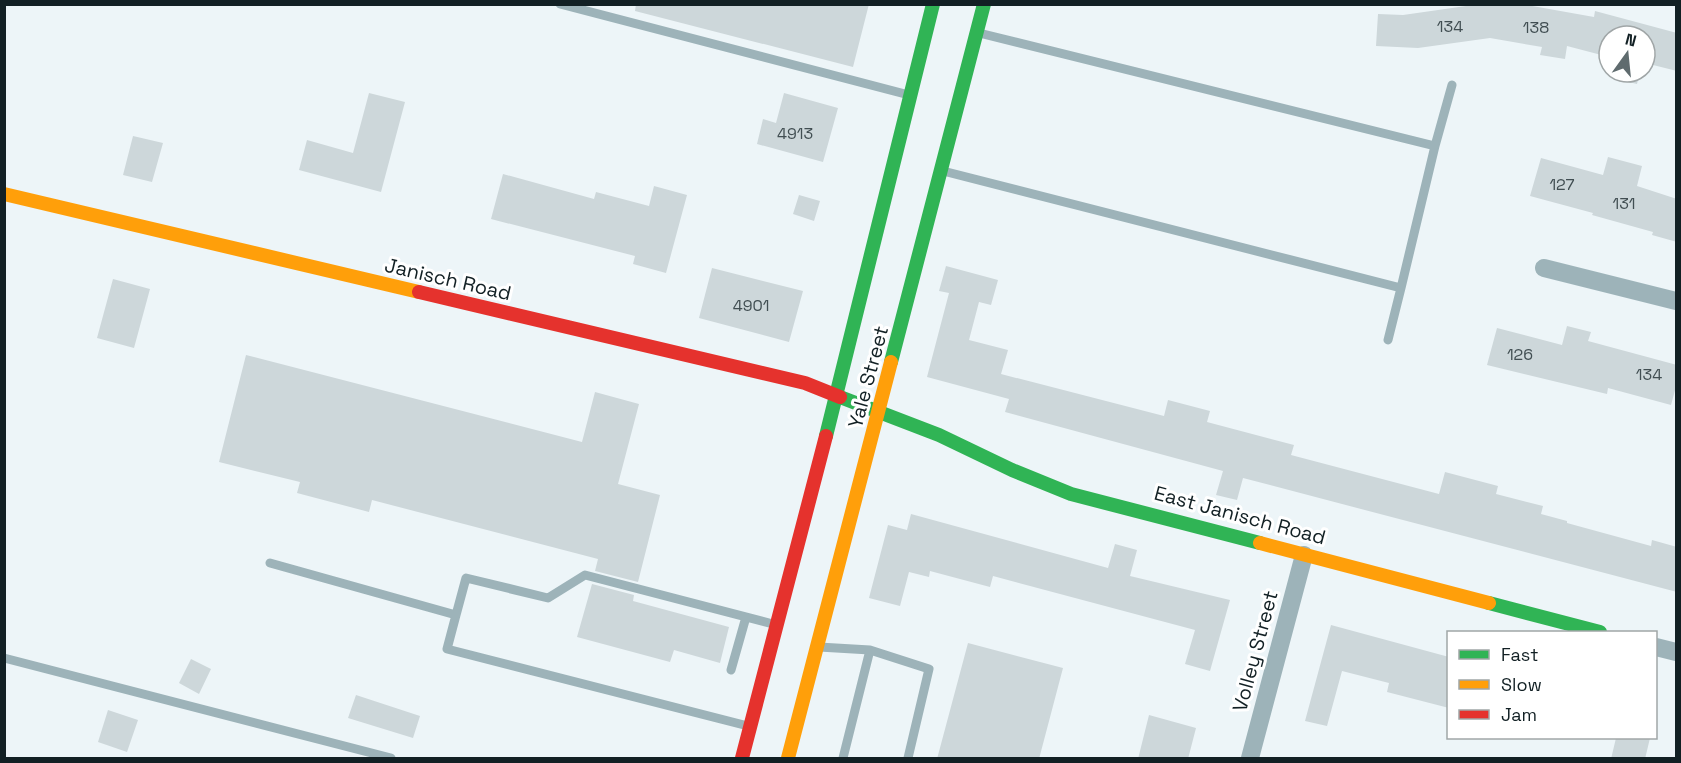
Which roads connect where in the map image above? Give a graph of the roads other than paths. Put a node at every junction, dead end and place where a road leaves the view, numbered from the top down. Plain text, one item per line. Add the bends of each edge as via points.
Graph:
1 (560, 4) edge
2 (933, 4) edge
3 (984, 4) edge
4 (977, 32) junction
5 (1452, 85) dead end
6 (911, 95) junction
7 (1434, 146) junction
8 (941, 171) junction
9 (4, 194) edge
10 (1544, 268) dead end
11 (1401, 288) junction
12 (1677, 301) edge
13 (1388, 340) dead end
14 (837, 395) junction
15 (879, 412) junction
16 (1304, 555) junction
17 (270, 563) dead end
18 (456, 615) junction
19 (746, 617) junction
20 (777, 625) junction
21 (1592, 631) edge
22 (817, 647) junction
23 (1657, 647) edge
24 (870, 650) junction
25 (1677, 652) edge
26 (4, 658) edge
27 (731, 670) dead end
28 (751, 727) junction
29 (391, 759) edge
30 (742, 759) edge
31 (788, 759) edge
32 (843, 759) edge
33 (909, 759) edge
34 (1250, 759) edge

1 - 6 lane
2 - 6 street, Yale Street
3 - 4 street, Yale Street
4 - 7 lane
4 - 8 street, Yale Street
5 - 7 lane
6 - 14 street, Yale Street
7 - 11 lane
8 - 11 lane
8 - 15 street, Yale Street
9 - 14 street, Janisch Road via 805,383
10 - 12 street
11 - 13 lane
14 - 15 street, Janisch Road
14 - 20 street, Yale Street
15 - 16 street, East Janisch Road via 1071,494
15 - 22 street, Yale Street
16 - 21 street, East Janisch Road
16 - 34 street, Volley Street
17 - 18 lane
18 - 19 lane via 466,578 548,598 585,575
18 - 28 lane via 447,649
19 - 20 lane
19 - 27 lane
20 - 28 street, Yale Street
22 - 24 lane
22 - 31 street, Yale Street
23 - 25 street
24 - 32 lane
24 - 33 lane via 929,669
26 - 29 lane
28 - 30 street, Yale Street

